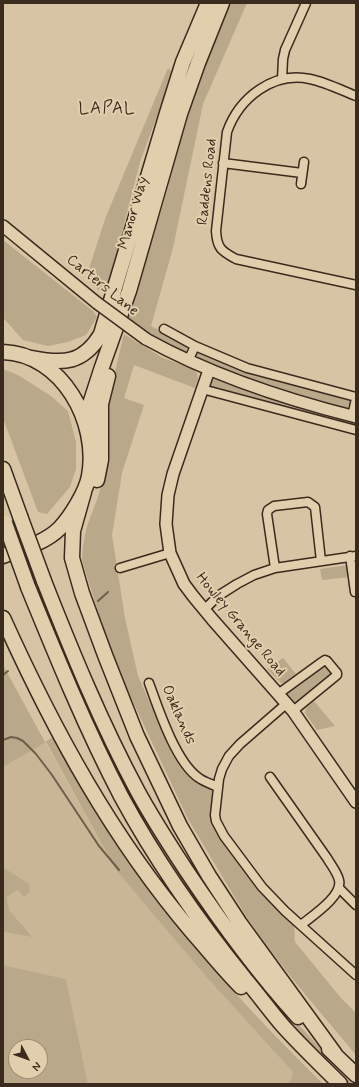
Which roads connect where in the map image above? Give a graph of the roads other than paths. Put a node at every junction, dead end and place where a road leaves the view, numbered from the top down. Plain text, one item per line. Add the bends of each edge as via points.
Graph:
1 (208, 3) edge
2 (222, 3) edge
3 (306, 3) edge
4 (282, 79) junction
5 (356, 96) edge
6 (223, 162) junction
7 (304, 162) dead end
8 (302, 173) junction
9 (301, 184) dead end
10 (3, 226) edge
11 (356, 285) edge
12 (129, 291) junction
13 (164, 330) dead end
14 (3, 343) edge
15 (195, 346) junction
16 (3, 352) edge
17 (26, 356) junction
18 (188, 361) junction
19 (210, 370) junction
20 (202, 389) junction
21 (356, 398) edge
22 (354, 416) edge
23 (356, 430) edge
24 (88, 434) junction
25 (3, 469) edge
26 (84, 492) junction
27 (4, 520) edge
28 (73, 541) junction
29 (170, 553) junction
30 (3, 556) edge
31 (353, 556) edge
32 (321, 561) junction
33 (120, 568) dead end
34 (275, 568) junction
35 (355, 592) dead end
36 (204, 610) junction
37 (3, 618) edge
38 (149, 683) dead end
39 (278, 694) junction
40 (289, 708) junction
41 (270, 777) dead end
42 (218, 787) junction
43 (356, 802) edge
44 (339, 888) junction
45 (356, 905) edge
46 (300, 925) junction
47 (356, 975) edge
48 (283, 1025) junction
49 (335, 1054) junction
50 (356, 1075) edge
51 (340, 1084) edge

1 - 17 highway, Manor Way via 183,62 169,105 101,334 91,348 78,358 65,362
2 - 12 highway, Manor Way via 180,114
3 - 4 street via 285,50
4 - 5 street, Raddens Road via 310,79
4 - 6 street, Raddens Road via 268,83 256,92 230,123
6 - 8 street
6 - 11 street, Raddens Road via 216,231 221,250 236,259
7 - 8 street
8 - 9 street
10 - 18 street, Carters Lane, bridge via 97,303 146,339
12 - 24 highway, Manor Way via 90,404
12 - 28 highway via 101,404 101,460 96,487
13 - 15 street
14 - 17 highway
15 - 18 street
15 - 21 street via 246,368
16 - 17 highway, Manor Way
17 - 24 highway via 65,382 75,399
18 - 19 street, Carters Lane
19 - 20 street, Howley Grange Road
19 - 22 street, Carters Lane via 298,401
20 - 23 street
20 - 29 street, Howley Grange Road via 168,495 166,524
21 - 22 street
24 - 26 highway via 91,464
25 - 49 highway, bridge via 76,663 112,741 162,834 213,911 268,982
26 - 28 highway via 74,524
26 - 30 highway via 54,533 46,539
27 - 48 highway, bridge via 62,669 97,750 126,804 197,917
28 - 49 highway via 72,558 105,656 137,736 180,826 239,922
29 - 33 street
29 - 36 street, Howley Grange Road via 184,584
31 - 32 street
31 - 35 street
32 - 34 street
32 - 34 street via 315,507 308,502 274,506 267,514
34 - 36 street via 237,584 218,596
36 - 39 street, Howley Grange Road
37 - 48 highway via 62,740 100,805 145,873 236,982
38 - 42 street, Oaklands via 168,734 190,771
39 - 40 street, Howley Grange Road
39 - 40 street, Howley Grange Road via 325,660 337,673
40 - 42 street via 240,744 229,756 222,769
40 - 43 street, Howley Grange Road
41 - 44 street via 334,869 339,880
42 - 46 street via 215,815 224,836 262,887
44 - 45 street
44 - 46 street via 322,908
46 - 47 street
48 - 51 highway
49 - 50 highway

